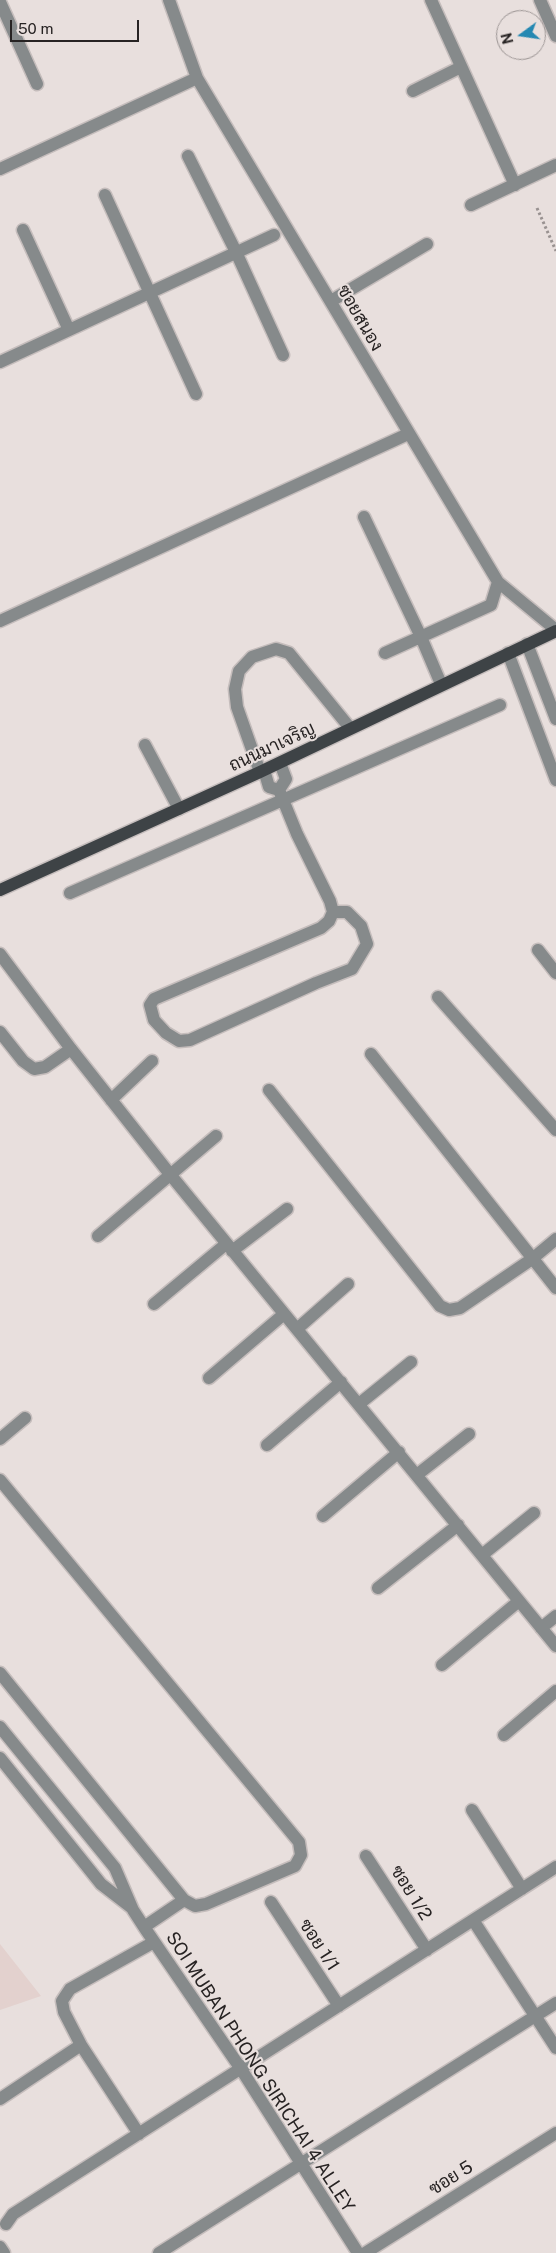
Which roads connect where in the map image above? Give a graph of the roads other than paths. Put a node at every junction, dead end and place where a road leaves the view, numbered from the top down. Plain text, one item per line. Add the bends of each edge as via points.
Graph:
1 (171, 0) edge
2 (431, 0) edge
3 (540, 0) edge
4 (0, 2) edge
5 (556, 36) edge
6 (462, 67) junction
7 (197, 78) junction
8 (37, 84) dead end
9 (412, 91) dead end
10 (188, 156) dead end
11 (556, 165) edge
12 (0, 169) edge
13 (515, 184) junction
14 (105, 195) dead end
15 (471, 205) dead end
16 (23, 230) dead end
17 (274, 235) dead end
18 (427, 244) dead end
19 (236, 252) junction
20 (150, 292) junction
21 (331, 302) junction
22 (69, 330) junction
23 (283, 355) dead end
24 (0, 362) edge
25 (196, 394) dead end
26 (408, 434) junction
27 (364, 517) dead end
28 (498, 582) junction
29 (0, 621) edge
30 (556, 630) edge
31 (421, 637) junction
32 (527, 644) junction
33 (385, 653) dead end
34 (508, 653) junction
35 (441, 684) junction
36 (500, 705) dead end
37 (556, 719) edge
38 (350, 728) junction
39 (144, 744) dead end
40 (280, 763) junction
41 (262, 771) junction
42 (556, 780) edge
43 (281, 795) junction
44 (178, 809) junction
45 (0, 890) edge
46 (70, 894) dead end
47 (333, 912) junction
48 (538, 950) dead end
49 (0, 954) edge
50 (556, 973) edge
51 (438, 998) dead end
52 (0, 1032) edge
53 (71, 1049) junction
54 (371, 1054) dead end
55 (152, 1061) dead end
56 (269, 1090) dead end
57 (111, 1100) junction
58 (556, 1130) edge
59 (216, 1136) dead end
60 (169, 1173) junction
61 (287, 1209) dead end
62 (98, 1236) dead end
63 (556, 1239) edge
64 (229, 1247) junction
65 (532, 1259) junction
66 (348, 1284) dead end
67 (556, 1288) edge
68 (154, 1304) dead end
69 (284, 1314) junction
70 (297, 1329) junction
71 (411, 1362) dead end
72 (209, 1378) dead end
73 (341, 1382) junction
74 (359, 1404) junction
75 (25, 1418) dead end
76 (469, 1434) dead end
77 (0, 1439) edge
78 (267, 1445) dead end
79 (399, 1452) junction
80 (418, 1474) junction
81 (0, 1480) edge
82 (534, 1512) dead end
83 (323, 1516) dead end
84 (458, 1525) junction
85 (482, 1555) junction
86 (378, 1588) dead end
87 (519, 1601) junction
88 (556, 1616) edge
89 (541, 1628) junction
90 (556, 1646) edge
91 (442, 1665) dead end
92 (0, 1673) edge
93 (556, 1691) edge
94 (0, 1727) edge
95 (504, 1735) dead end
96 (0, 1758) edge
97 (472, 1810) dead end
98 (366, 1856) dead end
99 (556, 1867) edge
100 (522, 1889) junction
101 (184, 1900) junction
102 (271, 1902) dead end
103 (134, 1910) junction
104 (473, 1920) junction
105 (144, 1927) junction
106 (154, 1942) junction
107 (427, 1950) junction
108 (556, 2003) edge
109 (339, 2006) junction
110 (536, 2017) junction
111 (81, 2044) junction
112 (556, 2048) edge
113 (241, 2069) junction
114 (0, 2099) edge
115 (556, 2133) edge
116 (138, 2134) junction
117 (302, 2165) junction
118 (6, 2224) dead end
119 (0, 2247) edge
120 (4, 2253) edge
121 (159, 2253) edge
122 (358, 2253) edge
123 (365, 2253) edge

1 - 7 street, ซอยสนอง
2 - 6 street
3 - 5 street
4 - 8 street
6 - 9 street
6 - 13 street
7 - 12 street
7 - 21 street, ซอยสนอง
10 - 19 street
11 - 13 street
13 - 15 street
14 - 20 street
16 - 22 street
17 - 19 street
18 - 21 street
19 - 20 street
19 - 23 street
20 - 22 street
20 - 25 street
21 - 26 street, ซอยสนอง
22 - 24 street
26 - 28 street, ซอยสนอง
26 - 29 street
27 - 31 street
28 - 30 street, ซอยสนอง
28 - 31 street via 491,605
30 - 32 main road, ถนนมาเจริญ
31 - 33 street
31 - 35 street
32 - 34 main road, ถนนมาเจริญ
32 - 37 street
34 - 35 main road, ถนนมาเจริญ
34 - 42 street
35 - 38 main road, ถนนมาเจริญ
36 - 43 street
38 - 40 main road, ถนนมาเจริญ
38 - 41 street via 289,653 276,649 252,657 239,671 235,689 237,707
39 - 44 street
40 - 41 main road, ถนนมาเจริญ
40 - 43 street via 286,779
41 - 43 street via 269,787
41 - 44 main road, ถนนมาเจริญ
43 - 46 street
43 - 47 street
44 - 45 main road, ถนนมาเจริญ
47 - 47 street via 347,912 361,926 367,944 352,969 190,1040 179,1041 154,1020 150,1005 154,999 321,928
48 - 50 street
49 - 53 street
51 - 58 street
52 - 53 street via 23,1061 34,1069 45,1067
53 - 57 street
54 - 65 street
55 - 57 street
56 - 65 street via 440,1306 449,1310 460,1308
57 - 60 street
59 - 60 street
60 - 62 street
60 - 64 street
61 - 64 street
63 - 65 street
64 - 68 street
64 - 69 street
65 - 67 street
66 - 70 street
69 - 70 street
69 - 72 street
70 - 73 street
71 - 74 street
73 - 74 street
73 - 78 street
74 - 79 street
75 - 77 street
76 - 80 street
79 - 80 street
79 - 83 street
80 - 84 street
81 - 101 street via 299,1842 301,1855 295,1866 206,1904 194,1906
82 - 85 street
84 - 85 street
84 - 86 street
85 - 87 street
87 - 89 street
87 - 91 street
88 - 89 street
89 - 90 street
92 - 101 street
93 - 95 street
94 - 103 street, SOI MUBAN PHONG SIRICHAI 4 ALLEY via 115,1868
96 - 103 street, SOI MUBAN PHONG SIRICHAI 4 ALLEY via 101,1884
97 - 100 street
98 - 107 street, ซอย 1/2
99 - 100 street
100 - 104 street
101 - 105 street
102 - 109 street, ซอย 1/1
103 - 105 street, SOI MUBAN PHONG SIRICHAI 4 ALLEY
104 - 107 street
104 - 110 street
105 - 106 street, SOI MUBAN PHONG SIRICHAI 4 ALLEY
106 - 111 street via 70,1989 62,2001 64,2012
106 - 113 street, SOI MUBAN PHONG SIRICHAI 4 ALLEY
107 - 109 street
108 - 110 street
109 - 113 street
110 - 112 street
110 - 117 street
111 - 114 street
111 - 116 street
113 - 116 street
113 - 117 street, SOI MUBAN PHONG SIRICHAI 4 ALLEY
115 - 123 street, ซอย 5
116 - 118 street via 14,2214
117 - 121 street
117 - 122 street, SOI MUBAN PHONG SIRICHAI 4 ALLEY
119 - 120 street

